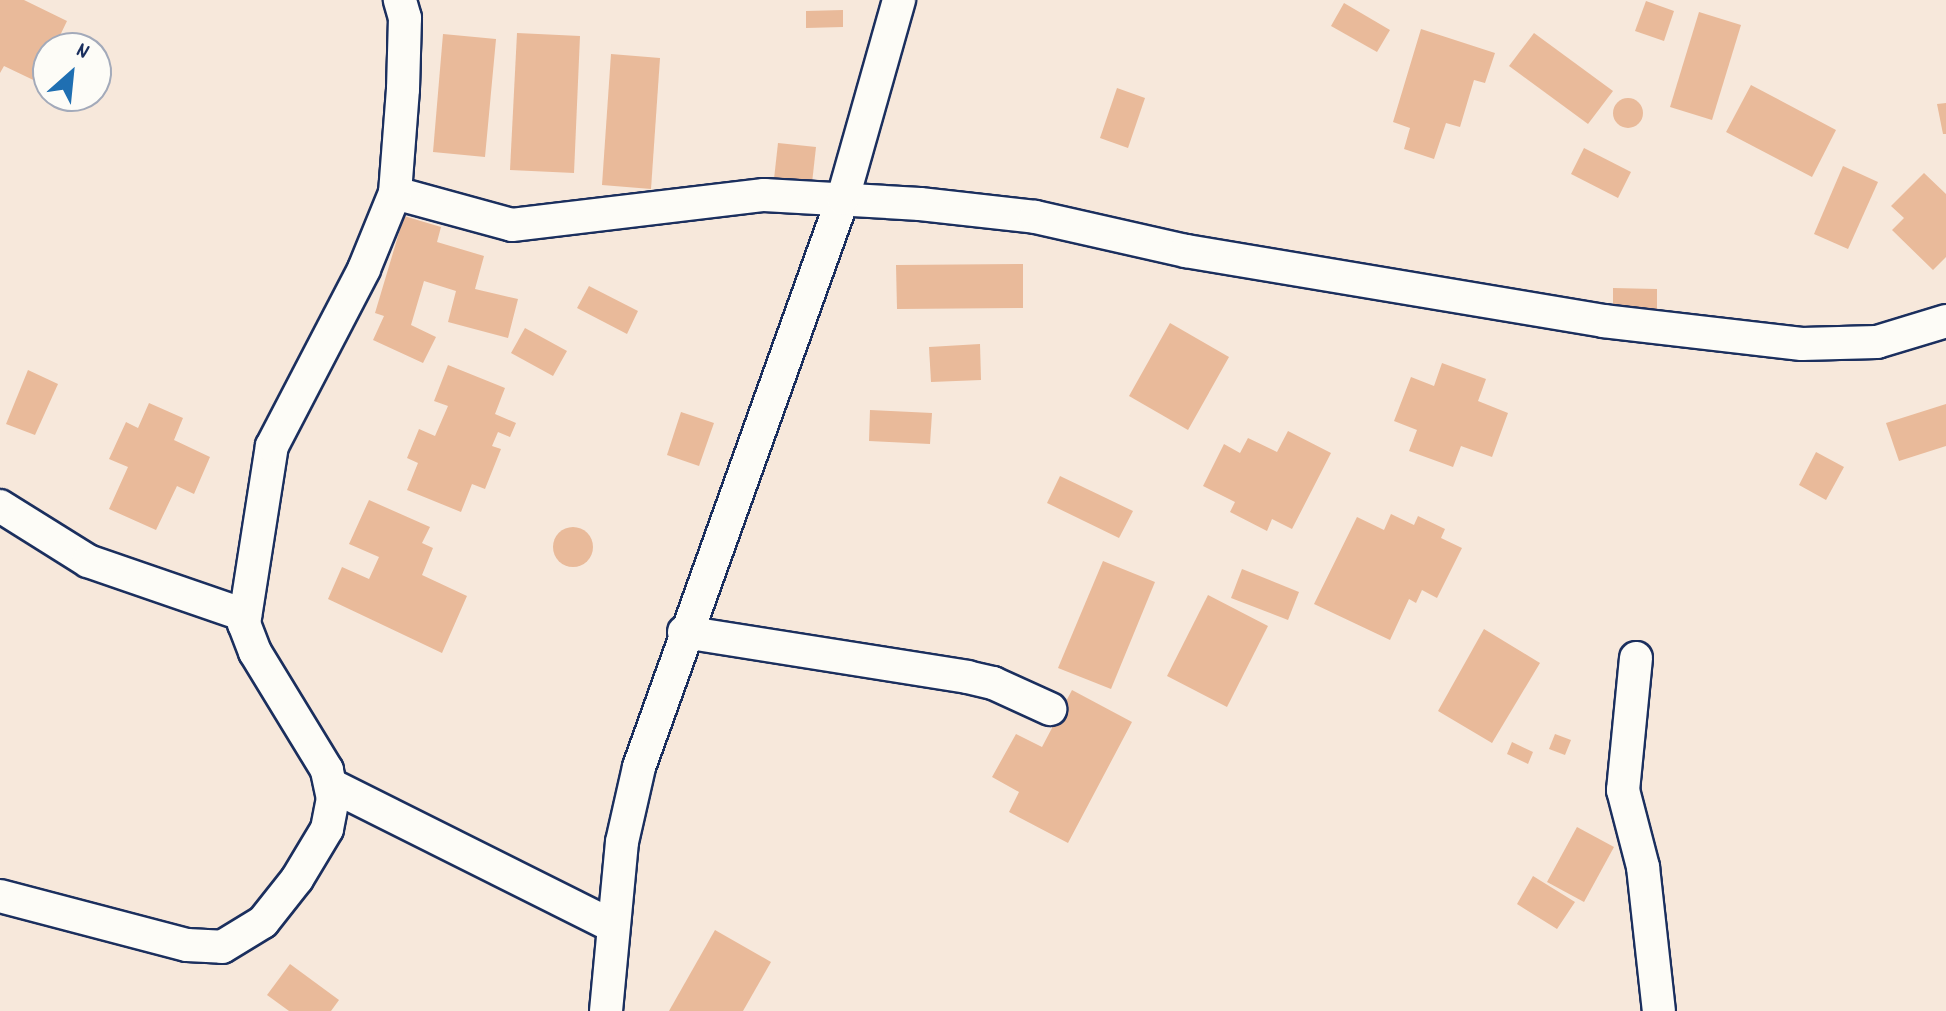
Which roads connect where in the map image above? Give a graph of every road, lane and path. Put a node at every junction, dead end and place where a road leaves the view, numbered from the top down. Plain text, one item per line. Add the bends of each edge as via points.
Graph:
1 (400, 0) edge
2 (899, 0) edge
3 (395, 193) junction
4 (843, 198) junction
5 (1946, 321) edge
6 (0, 506) edge
7 (245, 615) junction
8 (684, 632) junction
9 (1636, 658) dead end
10 (1050, 709) dead end
11 (333, 786) junction
12 (0, 896) edge
13 (611, 925) junction
14 (606, 1011) edge
15 (1659, 1011) edge

1 - 3 street via 405,18
2 - 4 street
3 - 4 street via 512,225 764,195
3 - 7 street via 364,269 272,446
4 - 5 street via 1035,217 1186,251 1406,289 1603,321 1802,344 1877,342
4 - 8 street
6 - 7 street via 88,561
7 - 11 street via 255,652
8 - 10 street via 967,677
8 - 13 street via 627,810
9 - 15 street via 1623,790 1643,867
11 - 12 street via 327,829 297,879 263,922 222,947 187,945
11 - 13 street
13 - 14 street

